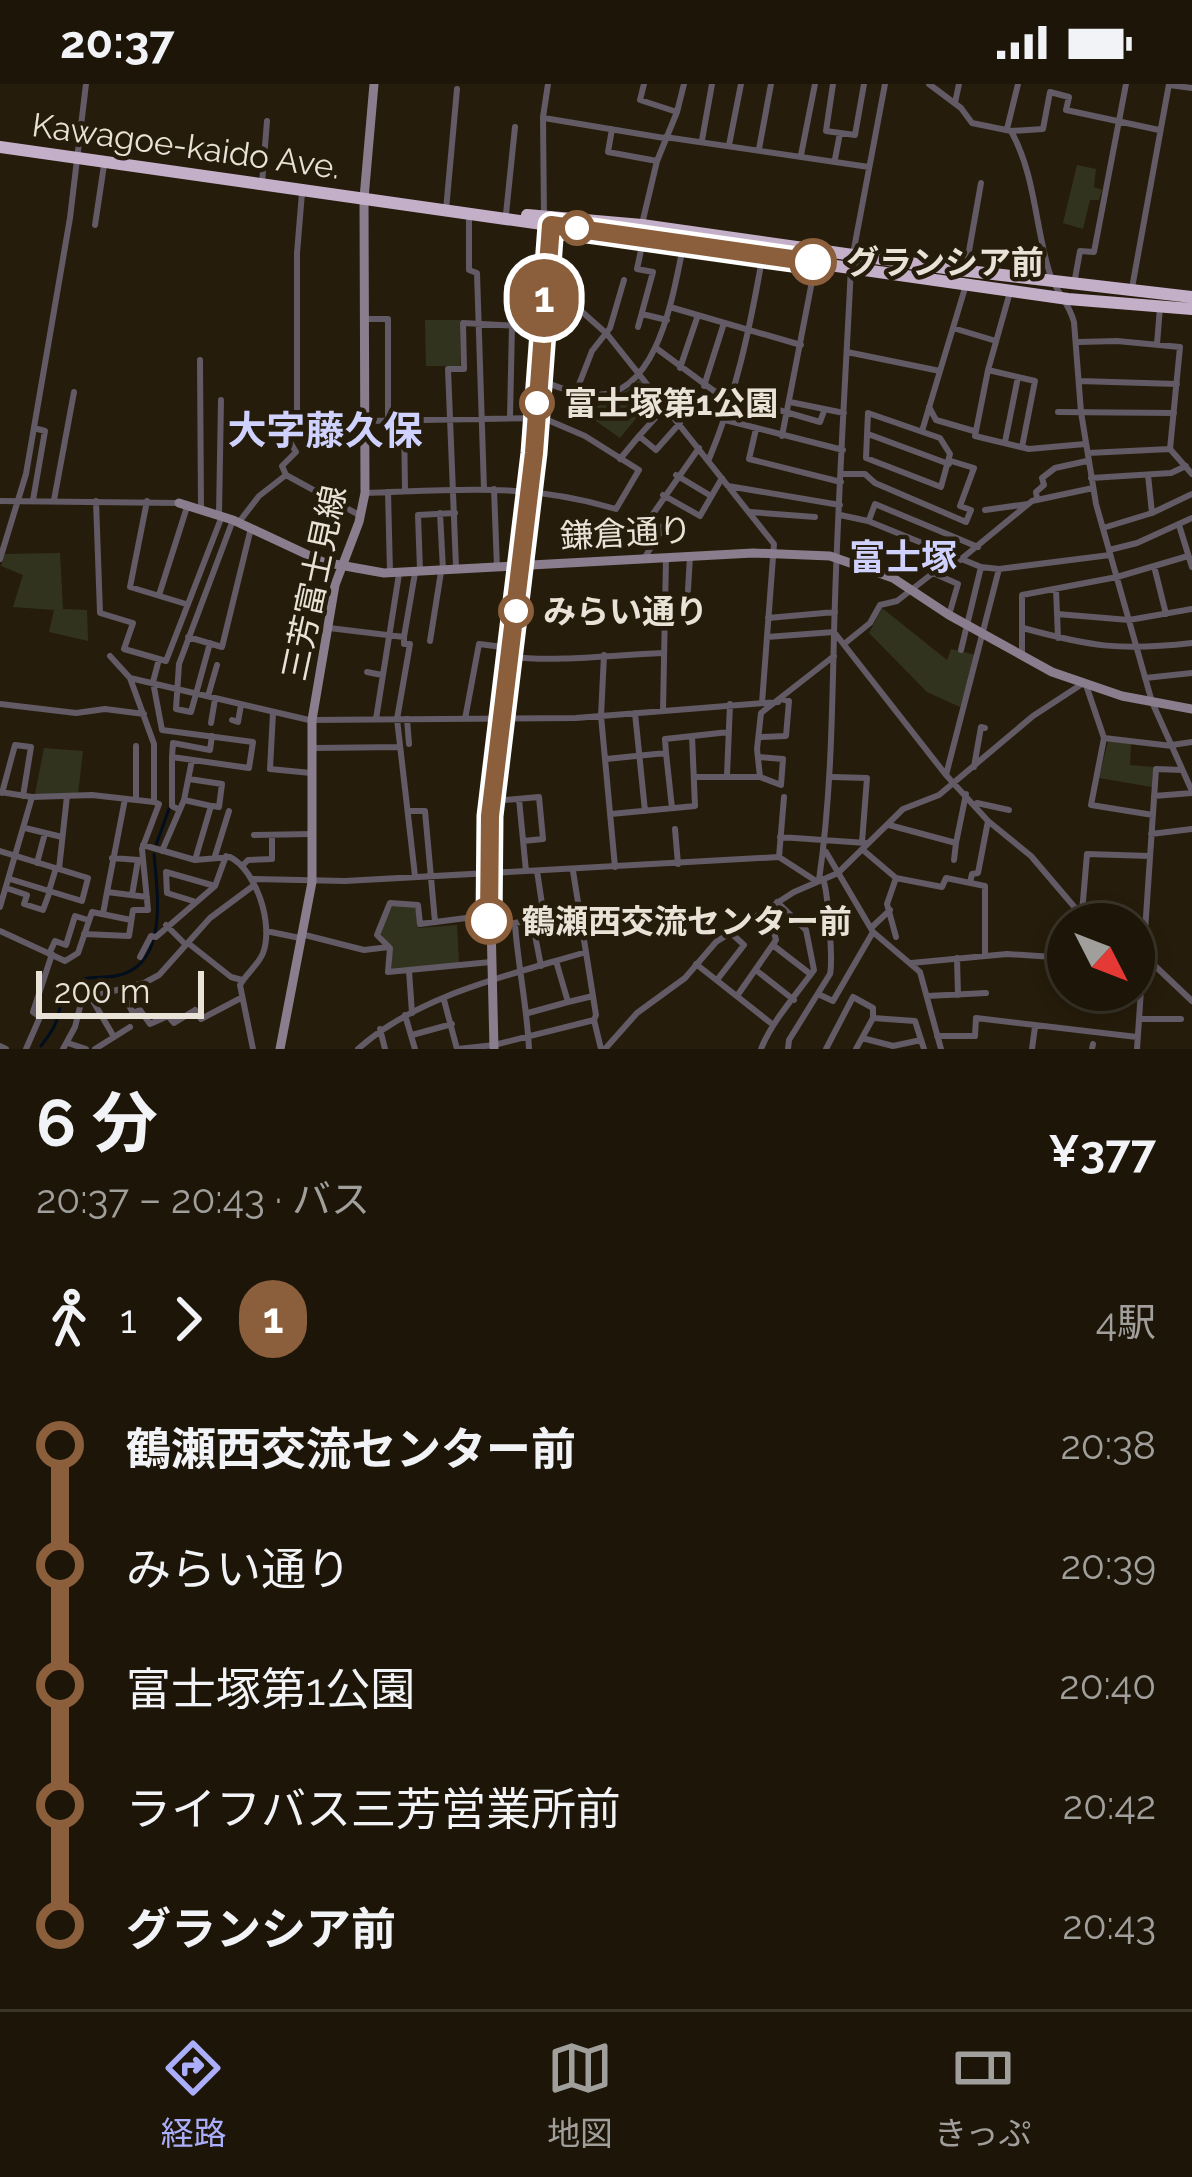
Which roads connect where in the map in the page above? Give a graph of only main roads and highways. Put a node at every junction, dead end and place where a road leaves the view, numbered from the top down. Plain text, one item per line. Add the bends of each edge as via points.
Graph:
1 (0, 147) edge
2 (477, 214) junction
3 (547, 220) junction
4 (643, 232) junction
5 (852, 261) junction
6 (966, 278) junction
7 (1191, 305) edge

1 - 2 highway, Kawagoe-kaido Ave.
2 - 3 highway
2 - 3 highway
3 - 4 highway
4 - 5 highway
4 - 5 highway via 763,255
5 - 6 highway
6 - 7 highway via 1053,281
6 - 7 highway via 1068,299

